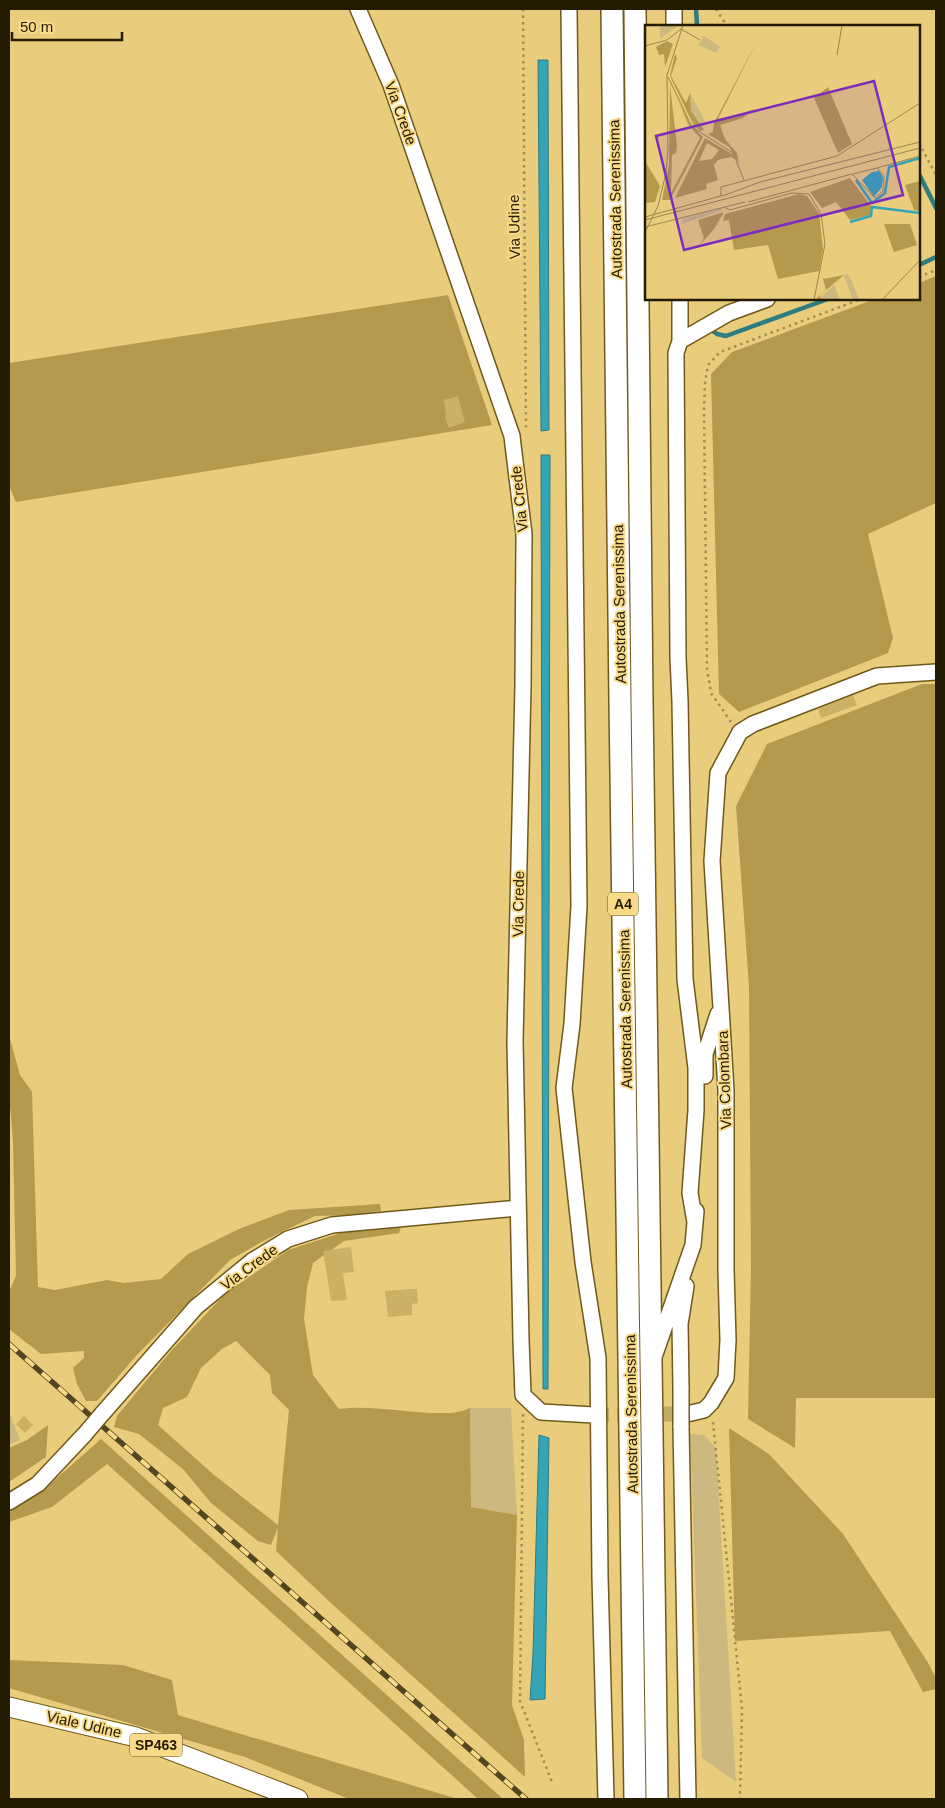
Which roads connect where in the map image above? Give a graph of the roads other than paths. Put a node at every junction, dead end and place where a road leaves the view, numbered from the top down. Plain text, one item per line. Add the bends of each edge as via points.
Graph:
1 (358, 9) edge
2 (569, 9) edge
3 (612, 9) edge
4 (635, 9) edge
5 (674, 9) edge
6 (674, 25) edge
7 (680, 300) edge
8 (764, 300) edge
9 (680, 341) junction
10 (936, 672) edge
11 (720, 1005) junction
12 (518, 1208) junction
13 (695, 1222) junction
14 (693, 1245) junction
15 (652, 1363) junction
16 (594, 1415) tunnel mouth
17 (684, 1420) junction
18 (9, 1502) edge
19 (9, 1707) edge
20 (298, 1799) edge
21 (606, 1799) edge
22 (635, 1799) edge
23 (657, 1799) edge
24 (688, 1799) edge

1 - 12 street, Via Crede via 391,85 512,436 524,534 515,1040
2 - 21 street via 579,906 572,1024 564,1088 583,1262 598,1358
3 - 22 highway, Autostrada Serenissima / A4
4 - 15 highway, Autostrada Serenissima / A4
5 - 6 street
7 - 9 street
8 - 9 street via 729,312
9 - 13 street via 676,354 678,658 685,979 696,1068 690,1193
10 - 11 street, Via Colombara via 877,676 740,732 718,773 712,861
11 - 13 street via 705,1054 704,1142
11 - 17 street, Via Colombara via 726,1090 726,1378 711,1403
12 - 16 street via 523,1395 541,1412
12 - 18 street, Via Crede, bridge via 332,1226 288,1239 252,1261 196,1307 38,1484
13 - 14 street
14 - 15 street
14 - 17 street, bridge via 680,1324
15 - 23 highway, Autostrada Serenissima / A4
17 - 24 street
19 - 20 main road, Viale Udine / SP463 via 136,1737

